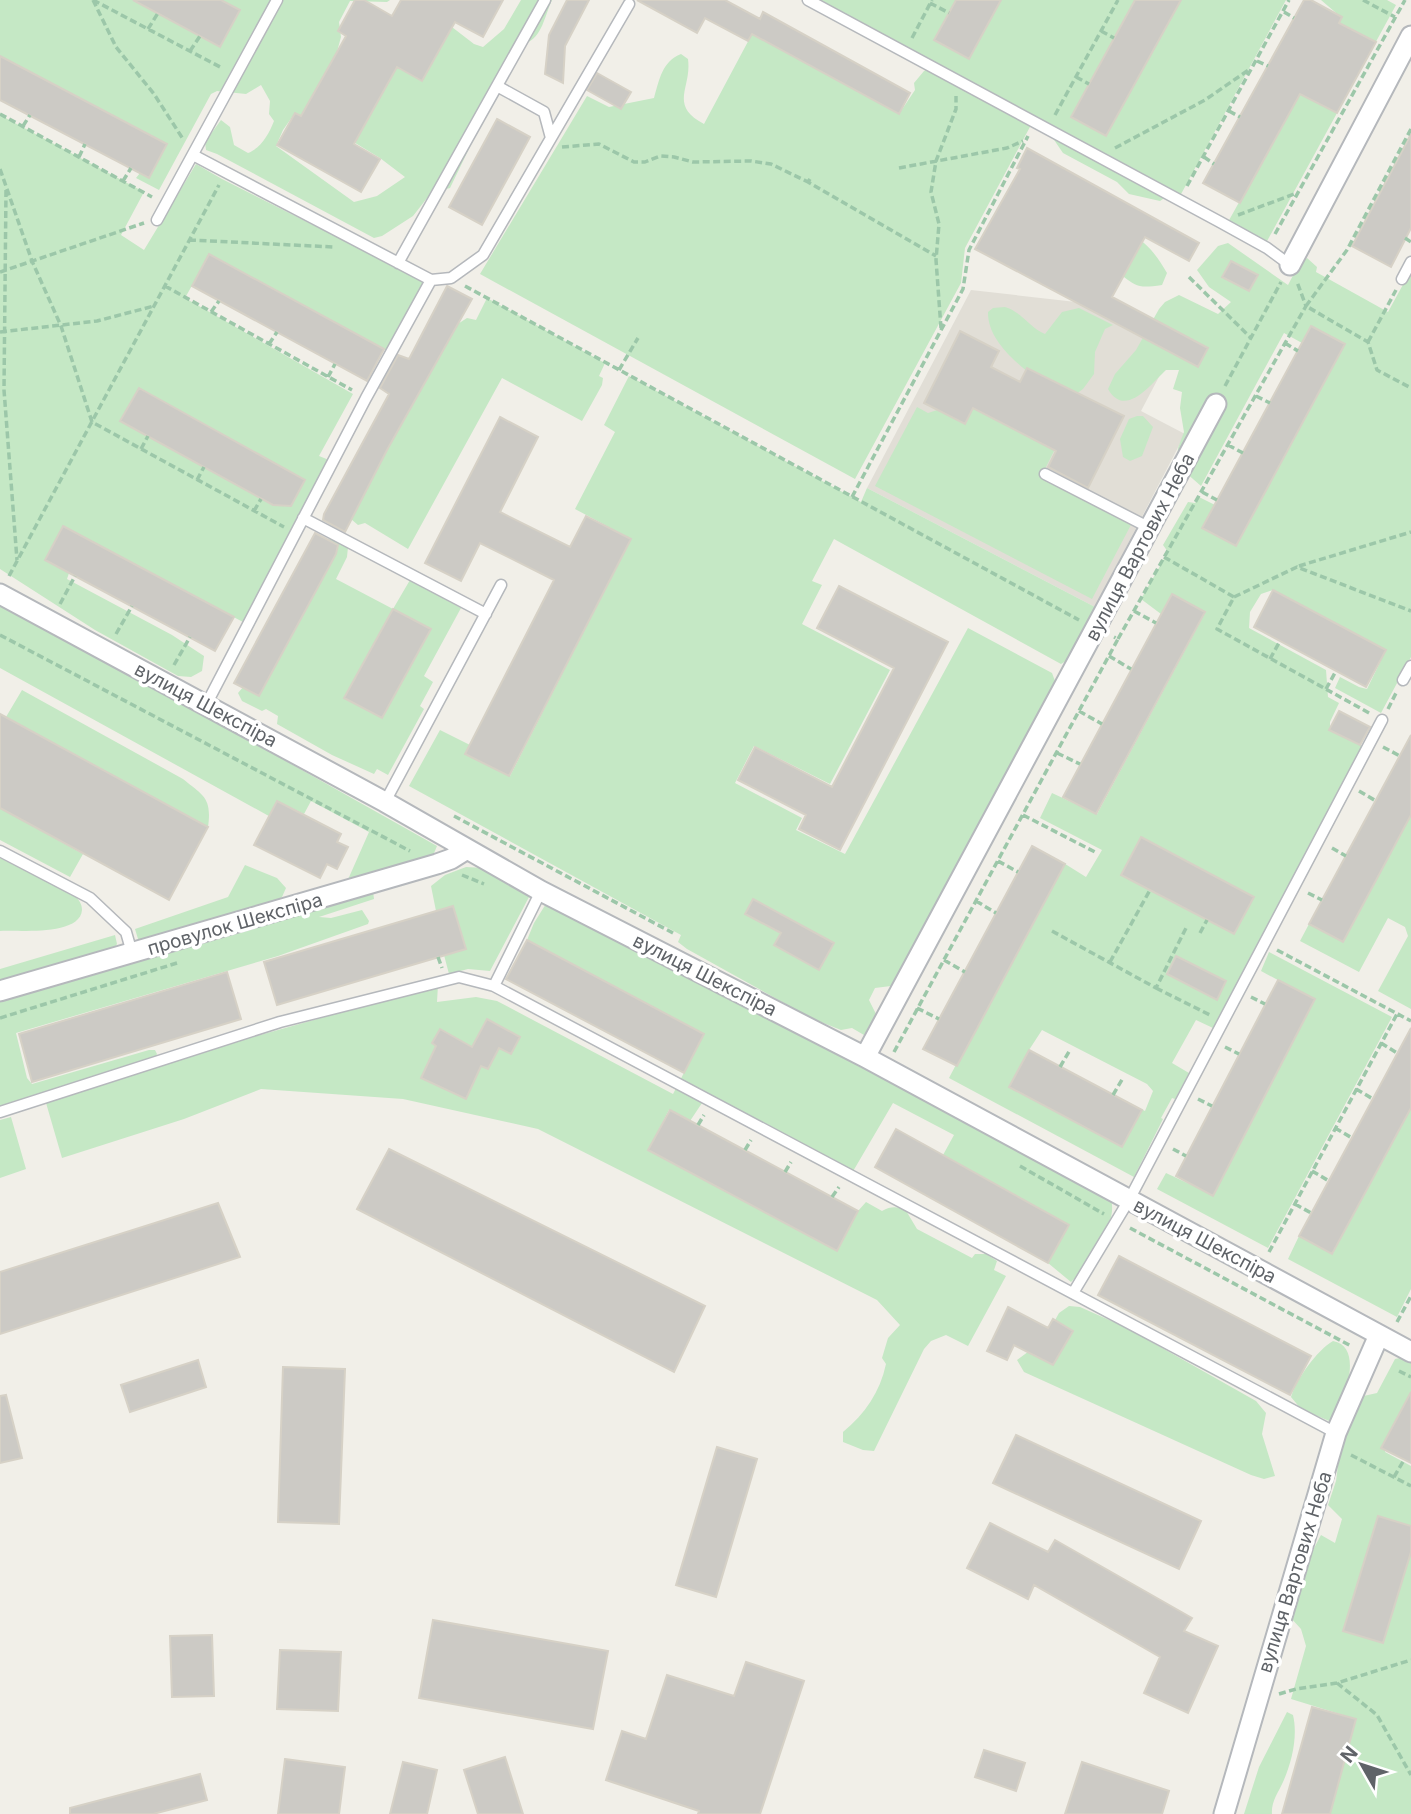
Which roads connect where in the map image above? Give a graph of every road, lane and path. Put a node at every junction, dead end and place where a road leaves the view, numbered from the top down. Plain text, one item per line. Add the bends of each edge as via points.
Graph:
1 (93, 0) edge
2 (277, 0) edge
3 (545, 0) edge
4 (808, 0) edge
5 (1118, 0) edge
6 (1289, 0) edge
7 (1363, 0) edge
8 (1405, 0) edge
9 (931, 2) edge
10 (629, 5) dead end
11 (1283, 12) junction
12 (158, 13) dead end
13 (949, 13) dead end
14 (1395, 17) junction
15 (1294, 18) dead end
16 (1407, 28) edge
17 (148, 29) junction
18 (1101, 31) junction
19 (200, 36) dead end
20 (1114, 38) dead end
21 (190, 51) junction
22 (904, 52) junction
23 (1256, 60) junction
24 (1268, 66) dead end
25 (1252, 68) junction
26 (236, 75) junction
27 (951, 77) junction
28 (1076, 77) junction
29 (1088, 84) dead end
30 (497, 86) junction
31 (1228, 110) junction
32 (0, 114) edge
33 (30, 115) dead end
34 (1240, 117) dead end
35 (1037, 123) junction
36 (23, 126) junction
37 (1048, 129) junction
38 (1411, 129) edge
39 (551, 138) junction
40 (1025, 140) junction
41 (85, 144) dead end
42 (545, 149) junction
43 (193, 155) junction
44 (79, 157) junction
45 (1098, 157) junction
46 (1203, 157) junction
47 (936, 161) junction
48 (1214, 163) dead end
49 (131, 168) dead end
50 (900, 168) dead end
51 (0, 169) edge
52 (225, 173) junction
53 (123, 181) junction
54 (6, 188) junction
55 (1297, 193) junction
56 (1179, 201) junction
57 (166, 204) junction
58 (157, 220) joint
59 (1220, 222) junction
60 (1405, 239) dead end
61 (189, 240) junction
62 (1411, 242) edge
63 (337, 247) dead end
64 (1267, 248) junction
65 (936, 256) junction
66 (32, 261) junction
67 (1411, 262) edge
68 (398, 263) junction
69 (1290, 265) junction
70 (3, 271) edge
71 (1189, 277) dead end
72 (451, 278) junction
73 (1402, 279) joint
74 (431, 280) junction
75 (164, 286) junction
76 (219, 301) dead end
77 (154, 306) junction
78 (1306, 306) junction
79 (211, 312) junction
80 (61, 326) junction
81 (942, 330) junction
82 (2, 332) edge
83 (277, 332) dead end
84 (638, 338) dead end
85 (1250, 338) junction
86 (1368, 342) junction
87 (1285, 343) junction
88 (269, 344) junction
89 (1298, 351) dead end
90 (335, 364) dead end
91 (619, 370) junction
92 (328, 377) junction
93 (1411, 388) edge
94 (1256, 396) junction
95 (366, 398) junction
96 (1270, 402) dead end
97 (1216, 404) joint
98 (92, 422) junction
99 (148, 436) dead end
100 (1228, 445) junction
101 (141, 449) junction
102 (1243, 453) dead end
103 (204, 467) dead end
104 (1045, 474) dead end
105 (197, 480) junction
106 (1202, 492) junction
107 (852, 497) junction
108 (261, 499) dead end
109 (1217, 500) dead end
110 (254, 511) junction
111 (303, 518) junction
112 (1150, 528) junction
113 (1411, 532) edge
114 (295, 533) junction
115 (1164, 558) junction
116 (17, 561) junction
117 (1297, 566) junction
118 (75, 576) dead end
119 (502, 585) dead end
120 (2, 589) edge
121 (1234, 597) junction
122 (60, 604) dead end
123 (132, 606) dead end
124 (1134, 611) junction
125 (1411, 611) edge
126 (486, 614) junction
127 (1156, 623) dead end
128 (1096, 629) junction
129 (116, 634) dead end
130 (0, 635) edge
131 (190, 637) dead end
132 (1118, 639) junction
133 (1280, 641) dead end
134 (1109, 656) junction
135 (1270, 659) junction
136 (174, 665) dead end
137 (1411, 666) edge
138 (1131, 669) dead end
139 (1336, 671) dead end
140 (1403, 680) joint
141 (1326, 690) junction
142 (206, 705) junction
143 (1079, 711) junction
144 (1382, 720) junction
145 (1102, 723) dead end
146 (1057, 752) junction
147 (1080, 764) dead end
148 (385, 802) junction
149 (1023, 815) junction
150 (467, 849) junction
151 (0, 851) edge
152 (1095, 852) dead end
153 (416, 854) dead end
154 (998, 860) junction
155 (1018, 872) dead end
156 (1150, 890) dead end
157 (541, 891) junction
158 (976, 901) junction
159 (996, 913) dead end
160 (1207, 920) dead end
161 (1187, 926) dead end
162 (1052, 931) dead end
163 (1200, 933) dead end
164 (1264, 944) junction
165 (132, 954) junction
166 (944, 960) junction
167 (1110, 962) junction
168 (964, 972) dead end
169 (494, 986) junction
170 (1156, 988) junction
171 (0, 991) edge
172 (917, 1008) junction
173 (1396, 1014) junction
174 (939, 1019) dead end
175 (1223, 1021) junction
176 (1411, 1021) edge
177 (1381, 1043) junction
178 (1070, 1050) dead end
179 (894, 1052) dead end
180 (1397, 1053) dead end
181 (865, 1057) junction
182 (1060, 1067) dead end
183 (1123, 1079) dead end
184 (1356, 1089) junction
185 (1114, 1095) dead end
186 (1373, 1099) dead end
187 (0, 1112) edge
188 (1335, 1128) junction
189 (1352, 1138) dead end
190 (1312, 1171) junction
191 (1329, 1181) dead end
192 (1129, 1200) junction
193 (1295, 1204) junction
194 (1311, 1213) dead end
195 (1268, 1254) dead end
196 (1073, 1293) junction
197 (1411, 1296) edge
198 (1384, 1338) junction
199 (1411, 1352) edge
200 (1369, 1356) junction
201 (1411, 1377) edge
202 (1336, 1433) junction
203 (1349, 1454) dead end
204 (1404, 1460) dead end
205 (1394, 1477) junction
206 (1411, 1486) edge
207 (1411, 1660) edge
208 (1338, 1683) junction
209 (1274, 1696) dead end
210 (1411, 1775) edge
211 (1224, 1814) edge

1 - 17 path
1 - 43 path via 116,47 154,94
2 - 26 lane
3 - 30 lane
4 - 22 lane
5 - 18 path
6 - 11 path
7 - 14 path
8 - 14 path
9 - 13 path
9 - 22 path
10 - 39 lane
11 - 15 path
11 - 23 path
12 - 17 path
14 - 16 path
14 - 55 path
16 - 69 street
17 - 21 path
18 - 20 path
18 - 28 path
19 - 21 path
21 - 26 path
22 - 27 lane
23 - 24 path
23 - 25 path
25 - 31 path
25 - 45 path via 1205,100
26 - 43 lane
27 - 35 lane
27 - 47 path via 956,109
28 - 29 path
28 - 37 path
30 - 39 lane via 544,112
30 - 68 lane
31 - 34 path
31 - 46 path
32 - 36 path
33 - 36 path
35 - 37 lane
35 - 40 path
36 - 44 path
37 - 40 path
37 - 45 lane
38 - 78 path via 1348,250
39 - 42 lane
40 - 47 path via 1007,148
40 - 81 path via 970,250 963,289
41 - 44 path
42 - 65 path via 599,144 634,162 660,156 693,162 771,164 809,181
42 - 72 lane via 483,255
43 - 52 lane
43 - 57 lane
44 - 53 path
45 - 56 lane
46 - 48 path
46 - 56 path
47 - 50 path
47 - 65 path via 931,192 939,224
49 - 53 path
51 - 54 path
52 - 61 path
52 - 68 lane
53 - 57 path
54 - 66 path
54 - 70 path
55 - 59 path
55 - 64 path
56 - 59 lane
57 - 58 lane
58 - 66 path
59 - 64 lane
60 - 62 path
61 - 63 path
61 - 75 path
64 - 69 lane
65 - 81 path
66 - 70 path
66 - 80 path
67 - 73 lane
68 - 74 lane
69 - 78 path
69 - 85 path
70 - 82 path
71 - 85 path
72 - 74 lane
72 - 91 path
73 - 86 path
74 - 95 lane
75 - 77 path
75 - 79 path
76 - 79 path
77 - 80 path
77 - 98 path
78 - 86 path
78 - 87 path
79 - 88 path
80 - 82 path
80 - 98 path
81 - 107 path
82 - 116 path
83 - 88 path
84 - 91 path
85 - 97 path
86 - 93 path via 1377,370
87 - 89 path
87 - 94 path
88 - 92 path
90 - 92 path
91 - 107 path
92 - 95 path
94 - 96 path
94 - 100 path
95 - 111 lane
97 - 112 street, вулиця Вартових Неба
98 - 101 path
98 - 116 path
99 - 101 path
100 - 102 path
100 - 106 path
101 - 105 path
103 - 105 path
104 - 112 lane
105 - 110 path
106 - 109 path
106 - 115 path
107 - 128 path
108 - 110 path
110 - 114 path
111 - 114 lane
111 - 126 lane
112 - 128 street, вулиця Вартових Неба
113 - 117 path
114 - 142 lane
115 - 121 path
115 - 124 path
116 - 120 path
117 - 121 path
117 - 125 path
118 - 122 path
119 - 126 lane
120 - 142 street, вулиця Шекспіра
121 - 135 path via 1217,629
123 - 129 path
124 - 127 path
124 - 132 path
126 - 148 lane
128 - 132 path
128 - 181 street, вулиця Вартових Неба
130 - 153 path
131 - 136 path
132 - 134 path
133 - 135 path
134 - 138 path
134 - 143 path
135 - 141 path
137 - 140 lane
139 - 141 path
140 - 144 path
141 - 144 path
142 - 148 street, вулиця Шекспіра
143 - 145 path
143 - 146 path
144 - 164 lane
146 - 147 path
146 - 149 path
148 - 150 street, вулиця Шекспіра
149 - 152 path
149 - 154 path
150 - 157 street, вулиця Шекспіра
150 - 165 street, провулок Шекспіра via 437,864
151 - 165 lane via 90,898 126,932
154 - 155 path
154 - 158 path
156 - 167 path
157 - 169 lane
157 - 181 street, вулиця Шекспіра
158 - 159 path
158 - 166 path
160 - 163 path
161 - 170 path
162 - 167 path
164 - 173 path
164 - 175 lane
165 - 171 street, провулок Шекспіра
166 - 168 path
166 - 172 path
167 - 170 path
169 - 187 lane via 459,977 281,1022
169 - 196 lane
170 - 175 path
172 - 174 path
172 - 179 path
173 - 176 path
173 - 177 path
175 - 192 lane
177 - 180 path
177 - 184 path
178 - 182 path
181 - 192 street, вулиця Шекспіра
183 - 185 path
184 - 186 path
184 - 188 path
188 - 189 path
188 - 190 path
190 - 191 path
190 - 193 path
192 - 196 lane
192 - 198 street, вулиця Шекспіра
193 - 194 path
193 - 195 path
196 - 202 lane
197 - 198 path
198 - 199 street, вулиця Шекспіра
198 - 200 street, вулиця Вартових Неба
200 - 201 path
200 - 202 street, вулиця Вартових Неба
202 - 211 street, вулиця Вартових Неба
203 - 205 path
204 - 205 path
205 - 206 path
207 - 208 path
208 - 209 path
208 - 210 path via 1377,1715

